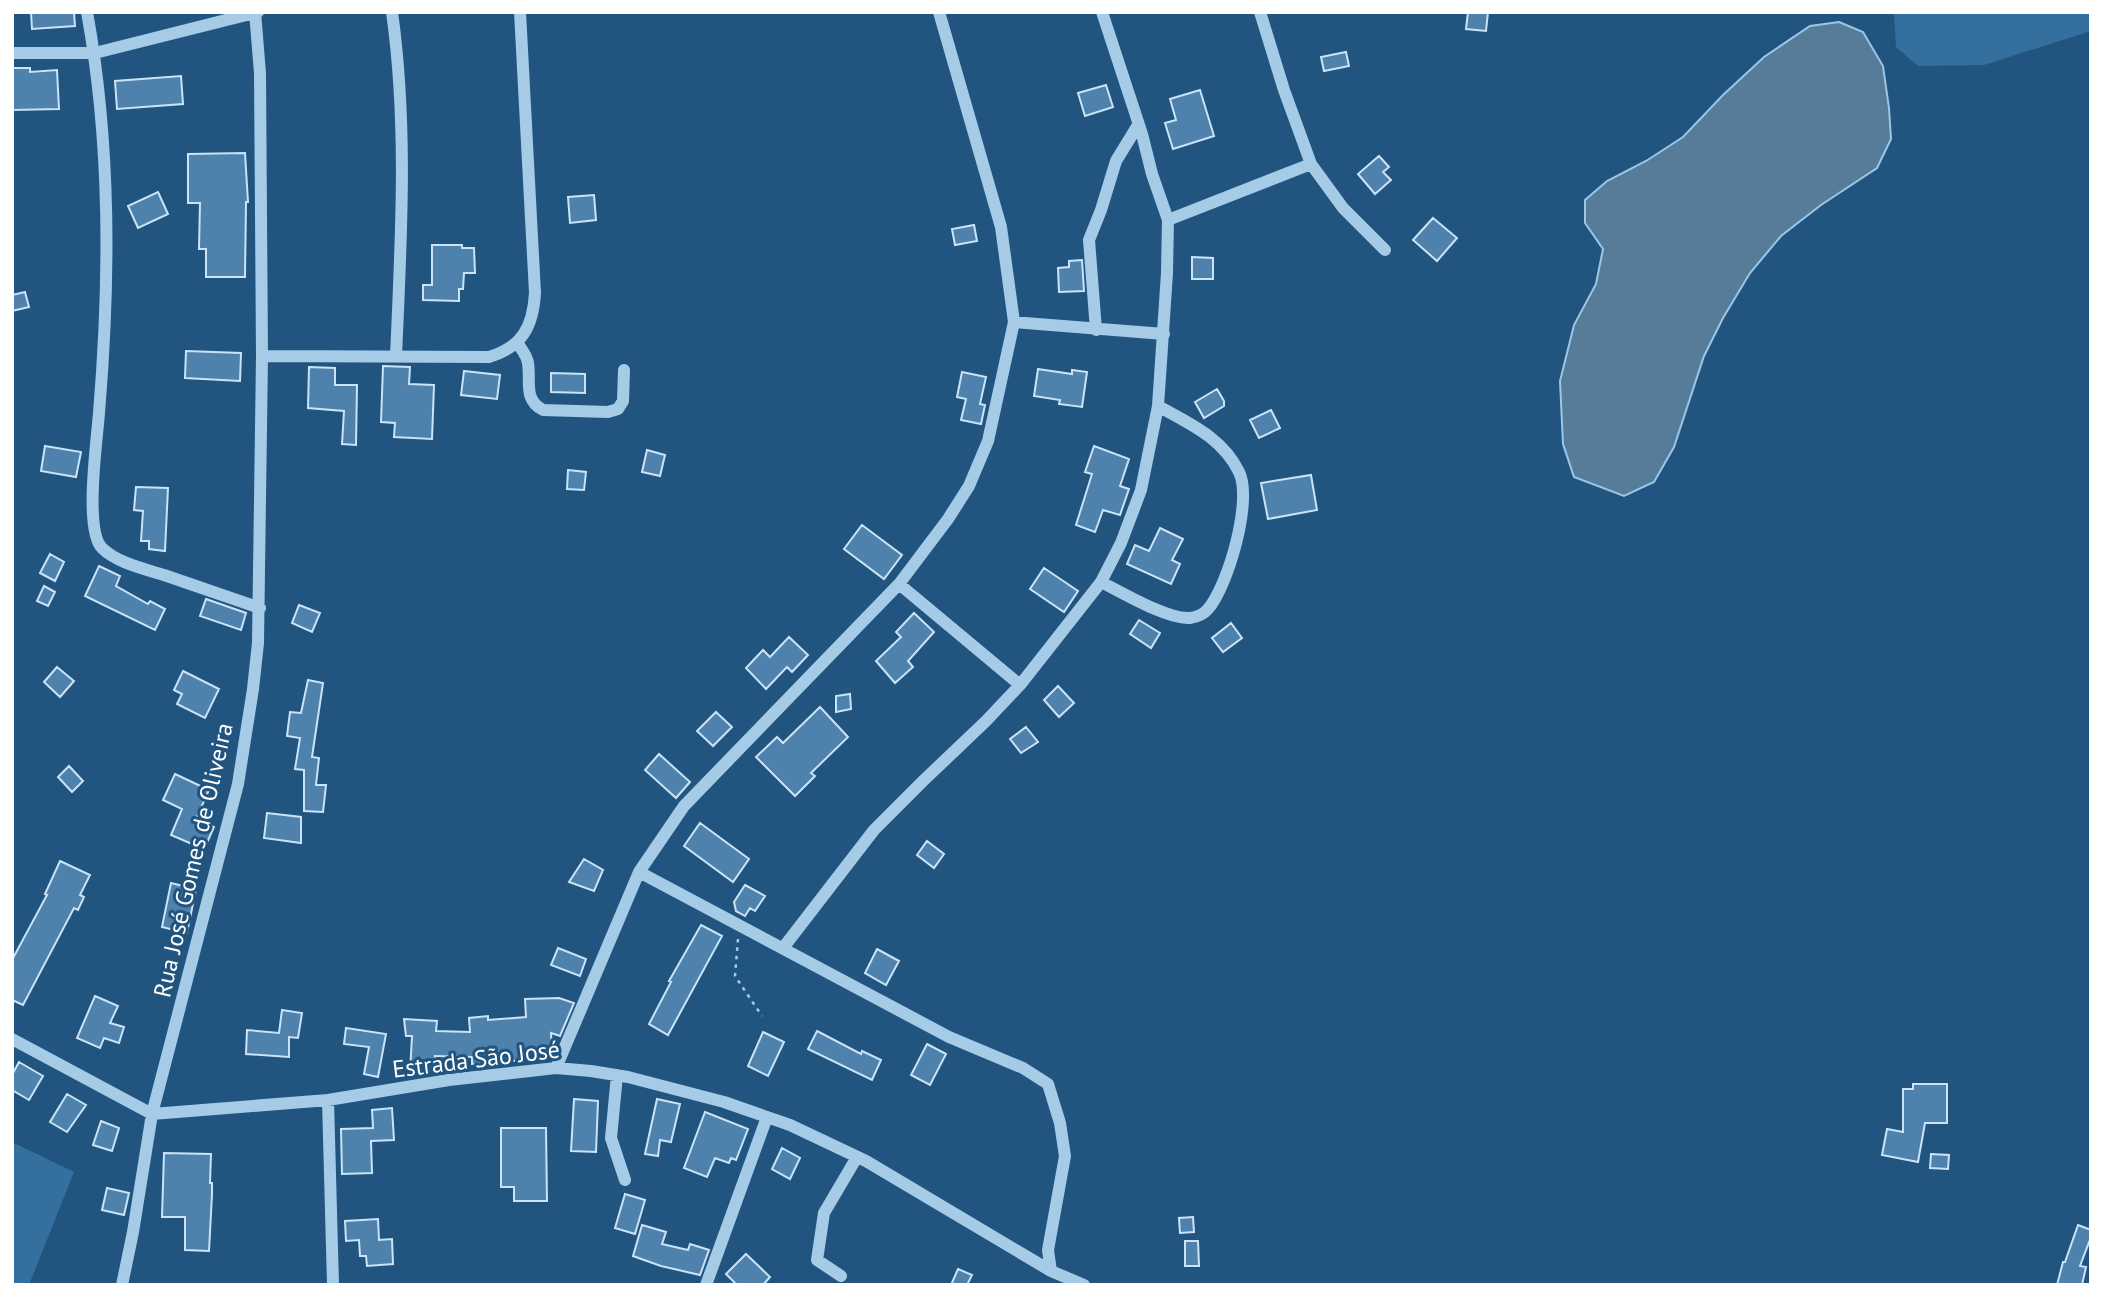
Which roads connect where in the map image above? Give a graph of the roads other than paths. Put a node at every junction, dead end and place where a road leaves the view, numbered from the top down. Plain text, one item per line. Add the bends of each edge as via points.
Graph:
1 (87, 12) edge
2 (392, 12) edge
3 (520, 12) edge
4 (939, 12) edge
5 (1260, 12) edge
6 (256, 13) edge
7 (1104, 13) edge
8 (94, 52) junction
9 (12, 53) edge
10 (1139, 125) junction
11 (1311, 164) junction
12 (1168, 220) junction
13 (1385, 250) dead end
14 (1014, 322) junction
15 (1096, 330) junction
16 (1164, 334) junction
17 (517, 342) junction
18 (262, 356) junction
19 (396, 356) junction
20 (624, 370) dead end
21 (1158, 406) junction
22 (1101, 582) junction
23 (899, 584) junction
24 (260, 608) junction
25 (1020, 685) junction
26 (639, 872) junction
27 (783, 948) junction
28 (12, 1040) edge
29 (556, 1068) junction
30 (617, 1075) junction
31 (328, 1100) junction
32 (152, 1114) junction
33 (767, 1117) junction
34 (857, 1157) junction
35 (625, 1180) dead end
36 (1051, 1271) junction
37 (841, 1276) dead end
38 (122, 1285) edge
39 (333, 1285) edge
40 (706, 1285) edge
41 (1084, 1285) edge

1 - 8 street
2 - 19 street via 403,145
3 - 17 street via 534,308 530,324
4 - 14 street via 1001,227
5 - 11 street
6 - 8 street
6 - 18 street, Rua José Gomes de Oliveira
7 - 10 street
8 - 9 street
8 - 24 street via 106,181 106,334 94,474 94,535 101,547 128,563
10 - 12 street
10 - 15 street via 1116,161 1089,240
11 - 12 street
11 - 13 street via 1343,208
12 - 16 street
14 - 15 street
14 - 23 street via 988,442 970,486
15 - 16 street
16 - 21 street
17 - 19 street via 489,357
17 - 20 street via 528,359 530,396 543,410 618,409 623,401
18 - 19 street
18 - 24 street, Rua José Gomes de Oliveira
21 - 22 street via 1141,490
21 - 22 street via 1209,435 1241,474 1244,507 1220,590 1208,610 1185,618
22 - 25 street
23 - 25 street
23 - 26 street via 684,807
24 - 32 street, Rua José Gomes de Oliveira via 238,784
25 - 27 street via 874,830
26 - 27 street
26 - 29 street
27 - 36 street via 948,1037 1023,1068 1048,1084 1065,1156 1048,1250
28 - 32 street
29 - 30 street, Estrada São José
29 - 31 street, Estrada São José
30 - 33 street, Estrada São José
30 - 35 street via 611,1138
31 - 32 street, Estrada São José
31 - 39 street
32 - 38 street, Rua José Gomes de Oliveira
33 - 34 street, Estrada São José
33 - 40 street
34 - 36 street, Estrada São José
34 - 37 street via 824,1213 817,1260
36 - 41 street, Estrada São José

